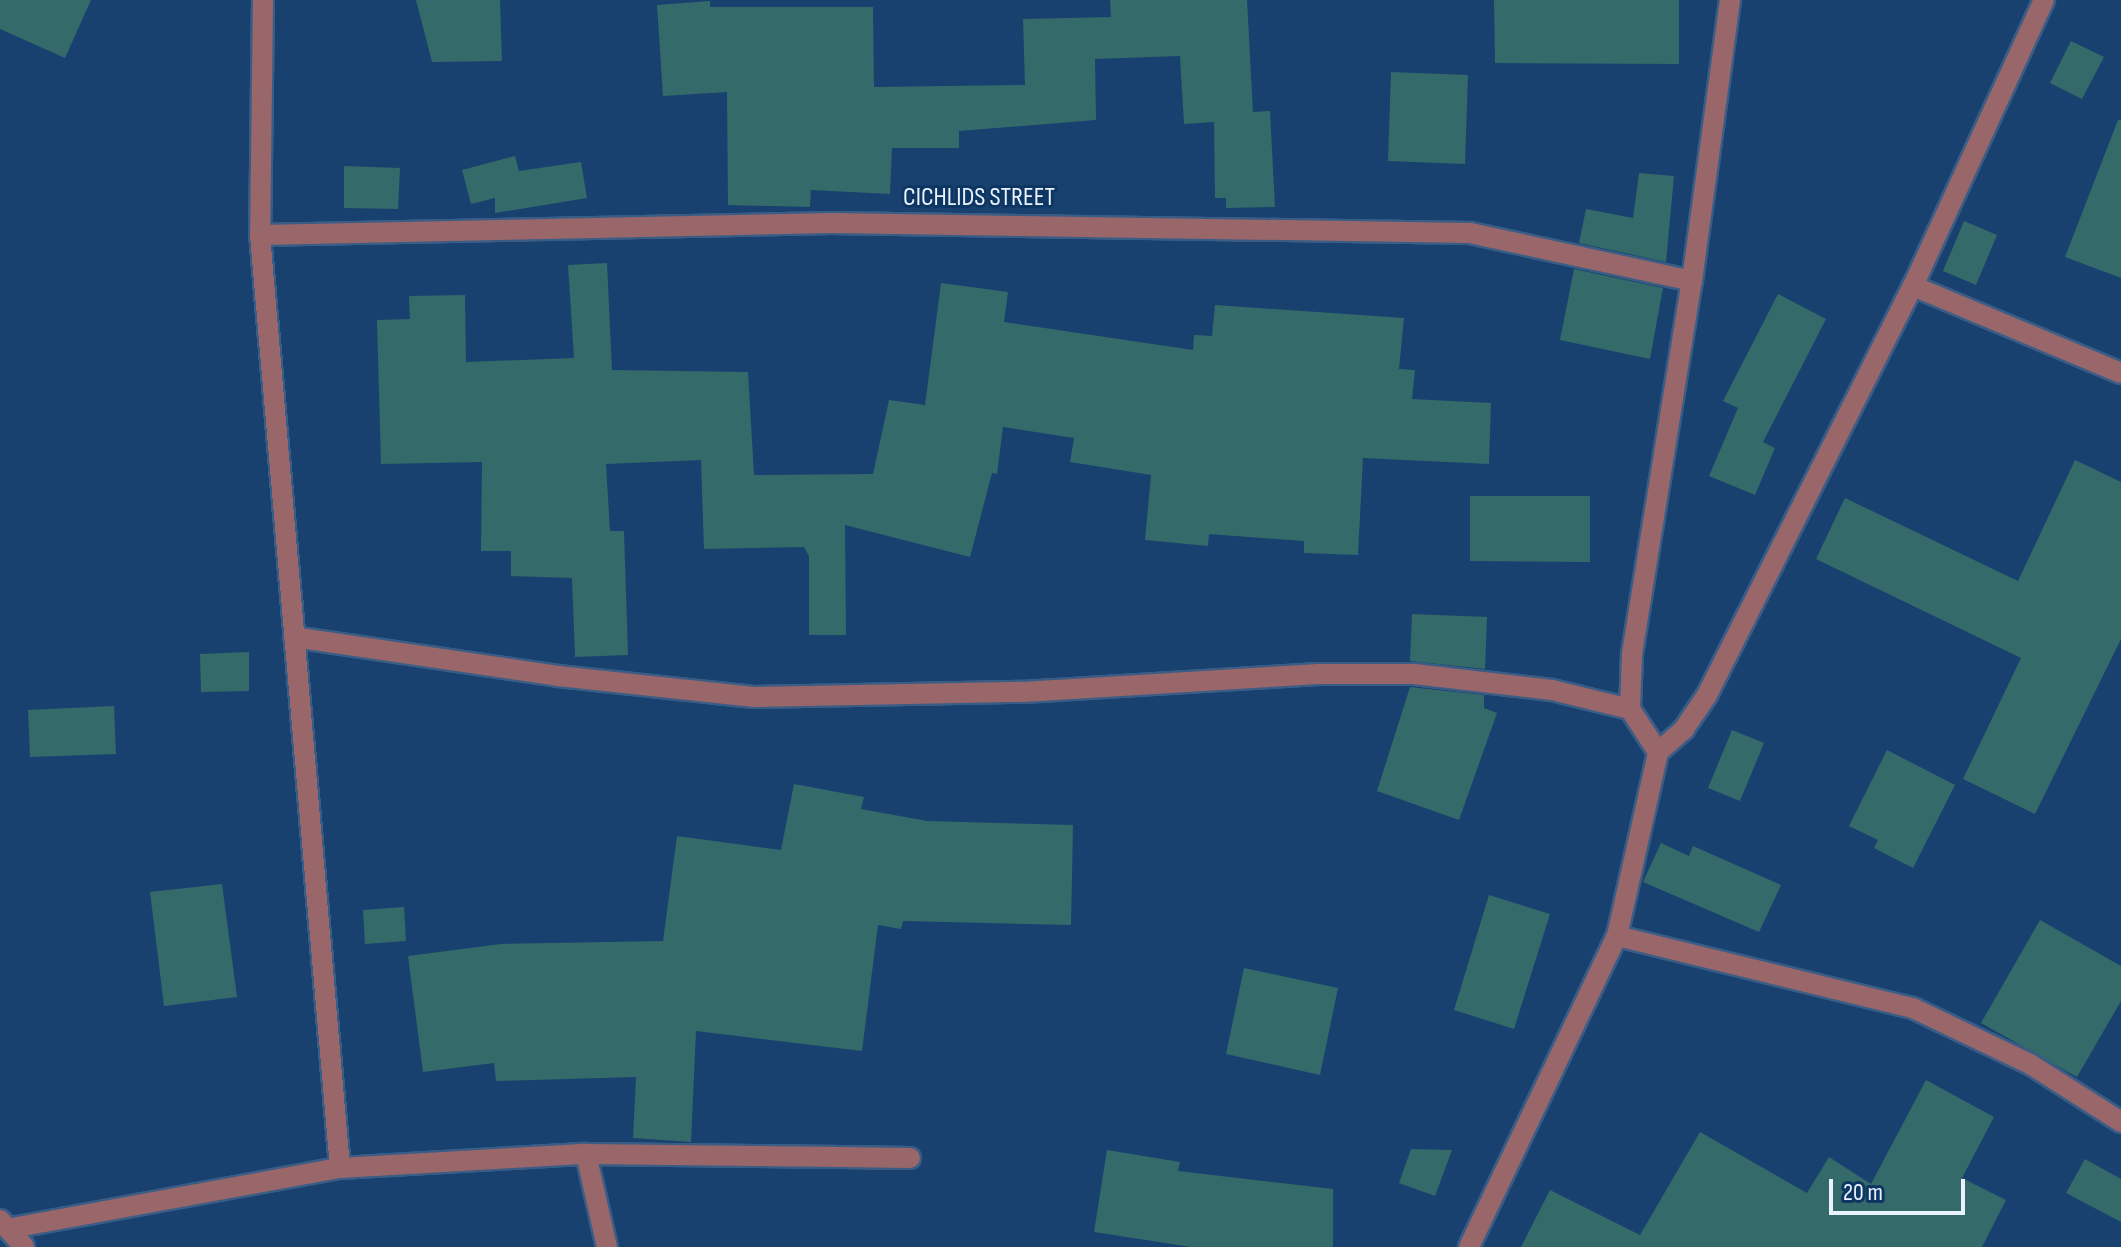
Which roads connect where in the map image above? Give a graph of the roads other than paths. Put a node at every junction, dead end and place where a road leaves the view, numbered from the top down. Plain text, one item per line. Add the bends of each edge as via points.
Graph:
1 (263, 0) edge
2 (1730, 0) edge
3 (2044, 0) edge
4 (260, 235) junction
5 (1692, 281) junction
6 (1913, 286) junction
7 (2121, 373) edge
8 (294, 637) junction
9 (1630, 709) junction
10 (1658, 752) junction
11 (1617, 936) junction
12 (2121, 1122) edge
13 (586, 1154) junction
14 (910, 1158) dead end
15 (340, 1168) junction
16 (6, 1224) edge
17 (24, 1247) edge
18 (607, 1247) edge
19 (1469, 1247) edge

1 - 4 street
2 - 5 street
3 - 6 street
4 - 5 street, CICHLIDS STREET via 832,223 1470,233
4 - 8 street
5 - 9 street via 1632,654
6 - 7 street
6 - 10 street via 1707,695 1684,729
8 - 9 street via 558,676 754,697 1023,692 1318,674 1414,674 1552,690
8 - 15 street
9 - 10 street
10 - 11 street
11 - 12 street via 1913,1008 2017,1056
11 - 19 street
13 - 14 street
13 - 15 street
13 - 18 street
15 - 16 street
16 - 17 street

